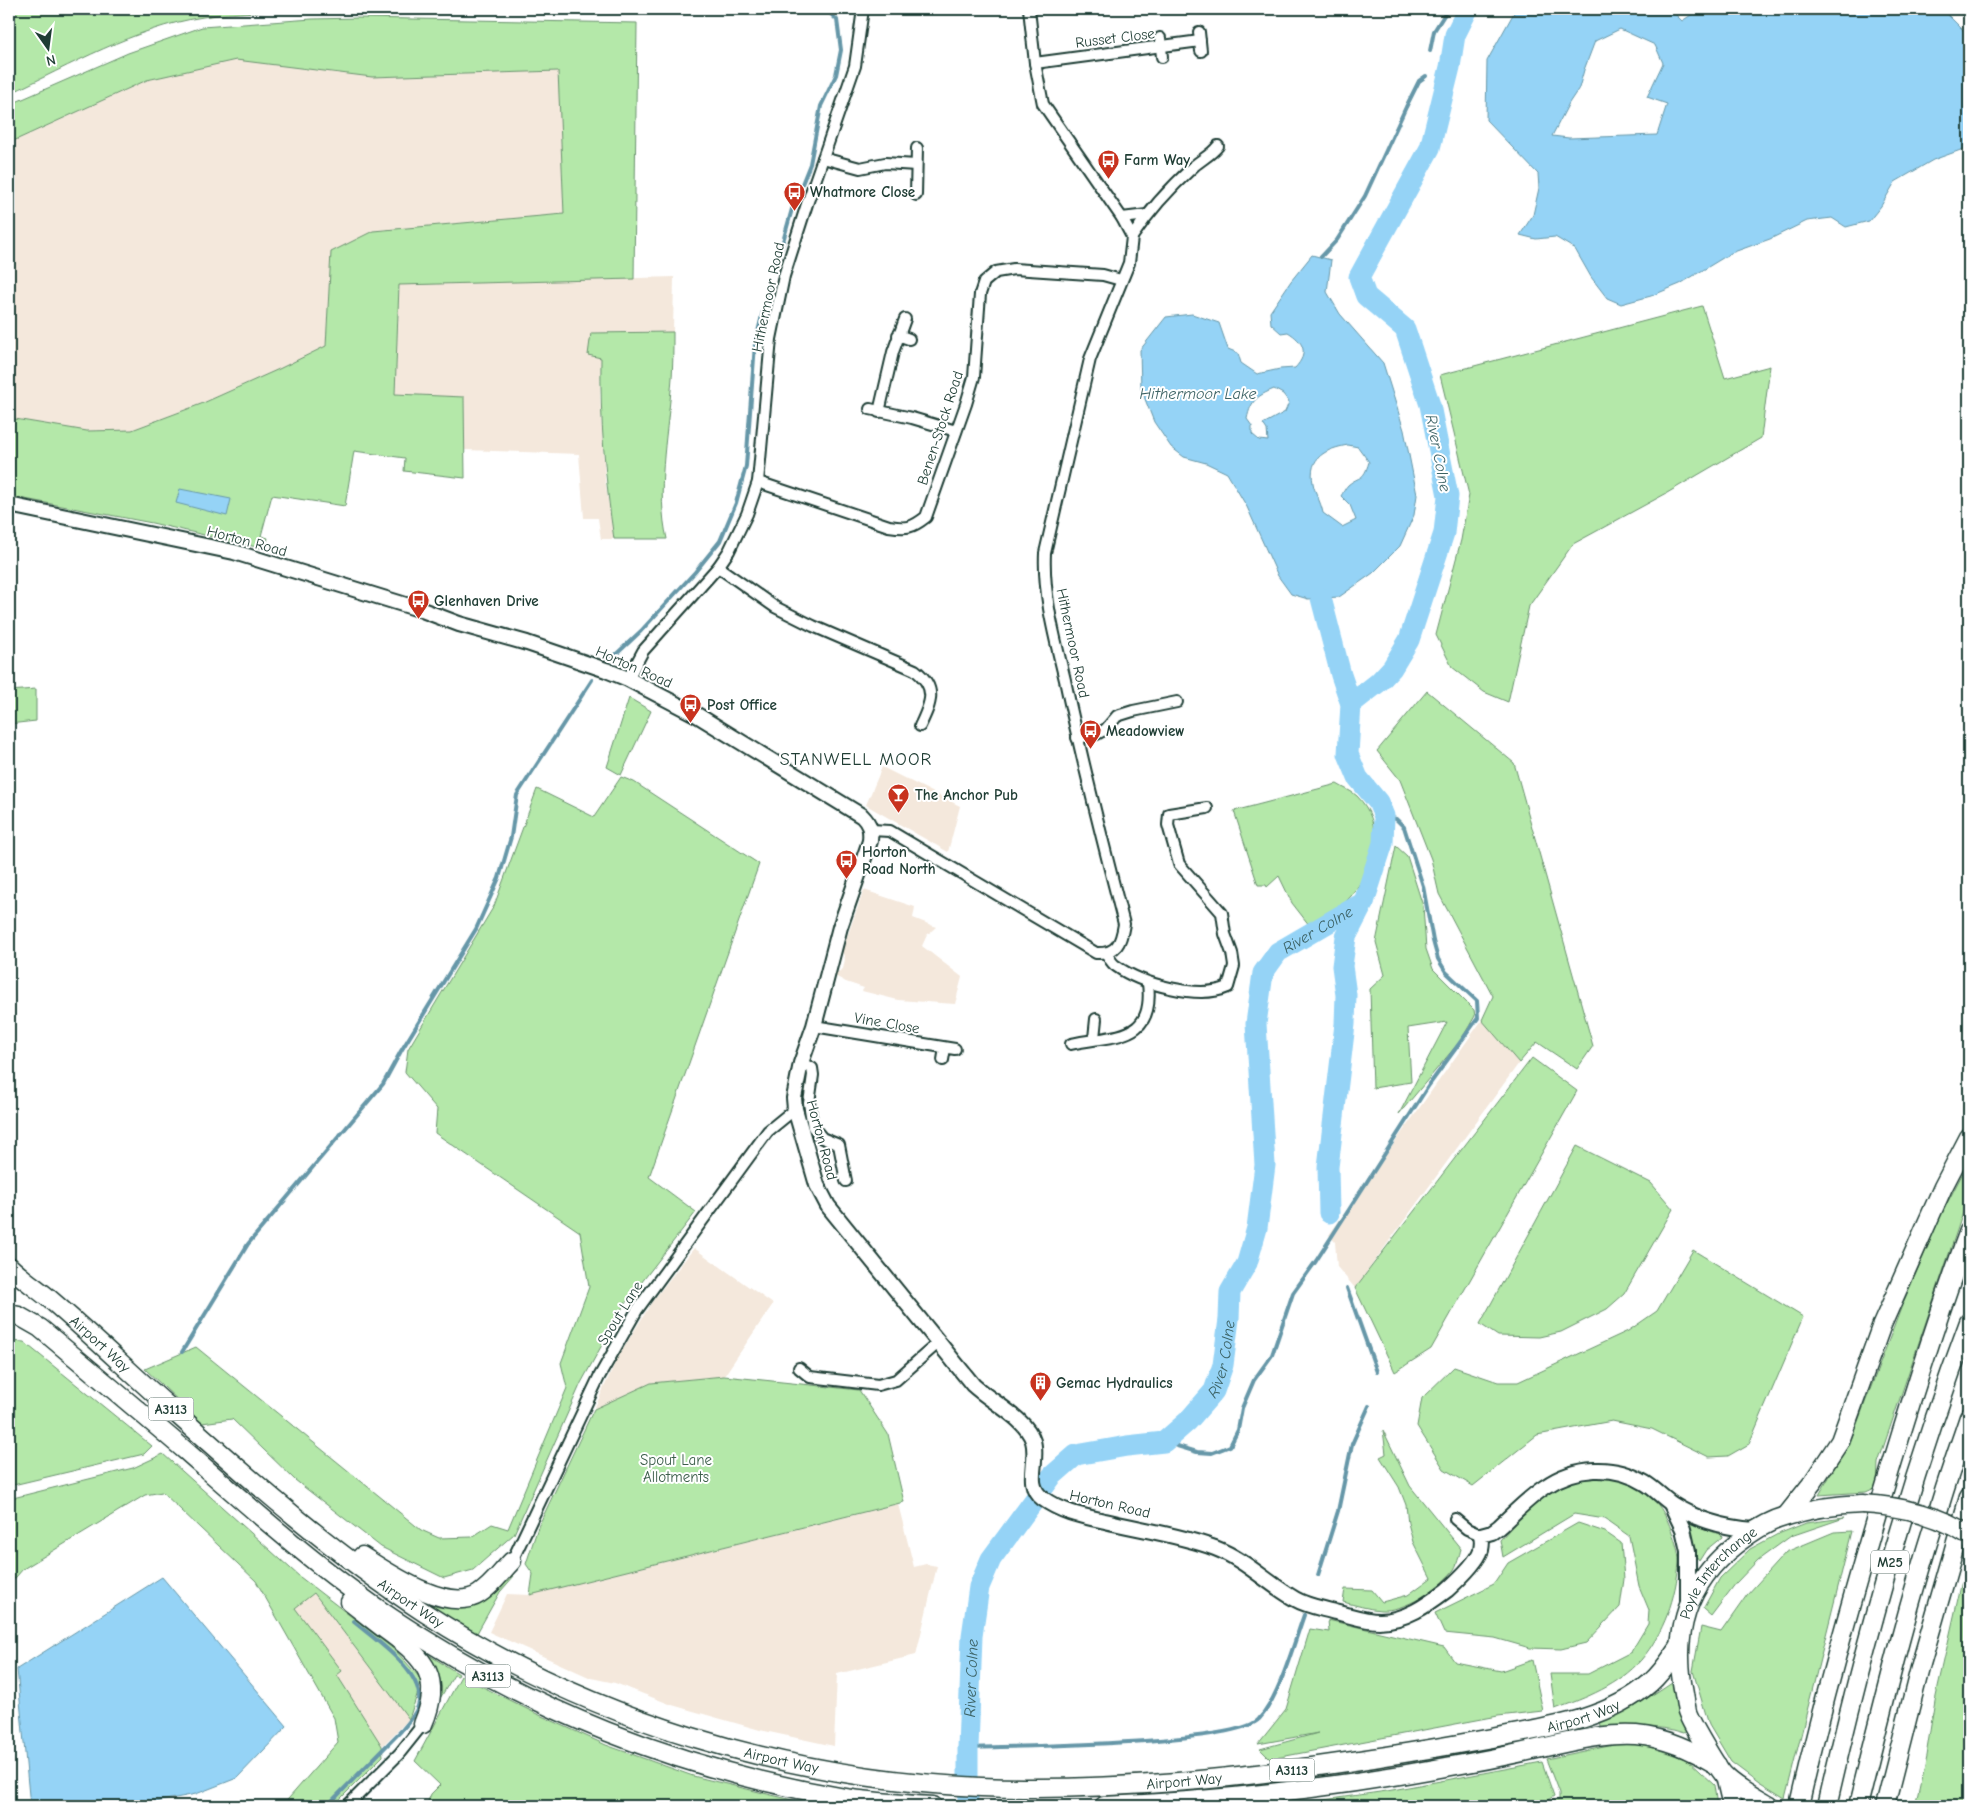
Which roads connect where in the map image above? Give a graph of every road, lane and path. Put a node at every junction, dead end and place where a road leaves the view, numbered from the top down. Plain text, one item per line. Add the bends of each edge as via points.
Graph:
1 (862, 9) edge
2 (1029, 9) edge
3 (1200, 41) dead end
4 (1035, 63) junction
5 (1218, 146) dead end
6 (916, 148) dead end
7 (823, 158) junction
8 (916, 166) junction
9 (916, 195) dead end
10 (1147, 215) junction
11 (1122, 218) junction
12 (1132, 237) junction
13 (1121, 280) junction
14 (905, 319) dead end
15 (898, 334) junction
16 (909, 339) dead end
17 (956, 431) junction
18 (758, 482) junction
19 (9, 505) edge
20 (718, 567) junction
21 (628, 679) junction
22 (1177, 702) dead end
23 (920, 726) dead end
24 (1077, 738) junction
25 (1207, 808) dead end
26 (871, 830) junction
27 (1106, 953) junction
28 (1148, 983) junction
29 (1096, 1019) dead end
30 (814, 1026) junction
31 (1094, 1038) junction
32 (1071, 1044) dead end
33 (943, 1060) dead end
34 (801, 1063) junction
35 (795, 1109) junction
36 (1969, 1136) edge
37 (846, 1181) dead end
38 (1969, 1231) edge
39 (9, 1266) edge
40 (9, 1314) edge
41 (1969, 1322) edge
42 (938, 1343) junction
43 (799, 1368) dead end
44 (1969, 1417) edge
45 (1969, 1497) edge
46 (1672, 1504) junction
47 (1786, 1516) junction
48 (1455, 1519) dead end
49 (1755, 1530) junction
50 (1481, 1534) junction
51 (1969, 1535) edge
52 (293, 1543) junction
53 (335, 1549) junction
54 (512, 1561) joint
55 (1688, 1606) junction
56 (1679, 1647) junction
57 (423, 1724) joint
58 (1721, 1771) junction
59 (347, 1806) edge
60 (933, 1806) edge
61 (1104, 1806) edge
62 (1732, 1806) edge
63 (1770, 1806) edge
64 (1799, 1806) edge
65 (1826, 1806) edge
66 (1858, 1806) edge
67 (1885, 1806) edge

1 - 7 street, Hithermoor Road via 855,66
2 - 4 street
3 - 4 street, Russet Close
4 - 11 street via 1043,104
5 - 10 street
6 - 8 street
7 - 8 street via 860,168 885,164
7 - 18 street, Hithermoor Road via 784,276 771,339
8 - 9 street
10 - 11 street
10 - 12 street
11 - 12 street
12 - 13 street, Hithermoor Road via 1129,263
13 - 17 street, Benen-Stock Road via 1103,275 1014,269 996,272 984,282 980,294 974,377
13 - 24 street, Hithermoor Road via 1090,359 1044,553 1046,596
14 - 15 street
15 - 16 street
15 - 17 street via 874,410
17 - 18 street, Benen-Stock Road via 926,517 915,526 889,526
18 - 20 street, Hithermoor Road via 747,514
19 - 21 street, Horton Road via 234,552 518,640
20 - 21 street, Hithermoor Road via 643,651
20 - 23 street via 775,607 915,670 926,679 930,690 931,703
21 - 26 street, Horton Road via 697,715 791,771 862,816
22 - 24 street via 1117,716 1097,734
24 - 27 street, Hithermoor Road via 1124,924 1122,938 1113,950
25 - 28 street via 1169,814 1168,825 1179,864 1222,913 1234,966 1228,987 1219,992 1209,992
26 - 27 street via 890,831 1076,941 1096,952
26 - 30 street, Horton Road via 840,926
27 - 28 street via 1116,966
28 - 31 street via 1148,1012 1138,1026 1118,1036
29 - 31 street
30 - 33 street, Vine Close via 950,1049
30 - 34 street, Horton Road
31 - 32 street
34 - 35 street, Horton Road via 795,1086
34 - 37 street via 812,1068 809,1103 813,1127 822,1138 839,1145
35 - 42 street, Horton Road via 821,1196
35 - 54 street, Spout Lane via 768,1131 637,1310 599,1377
36 - 47 highway via 1943,1187 1882,1327 1840,1441
38 - 64 highway, M25 via 1920,1372 1862,1564 1814,1738
39 - 53 highway, Airport Way / A3113 via 49,1297 244,1475
40 - 52 highway, Airport Way / A3113 via 40,1328
41 - 65 highway, M25 via 1891,1558
42 - 43 street via 896,1380 878,1385 810,1377
42 - 50 street, Horton Road via 979,1391 1029,1431 1035,1451 1032,1482 1036,1494 1071,1514 1216,1548 1253,1568 1296,1599 1313,1606 1379,1621 1415,1612 1467,1570 1481,1550
44 - 66 highway, M25 via 1918,1576
45 - 67 highway via 1921,1664
46 - 49 street via 1720,1525
46 - 50 street via 1659,1492 1627,1474 1612,1470 1578,1472 1543,1488 1499,1527
46 - 55 street via 1688,1551
47 - 49 highway, Poyle Interchange
47 - 51 highway, Poyle Interchange, bridge via 1834,1506 1898,1507 1949,1523
48 - 50 street via 1467,1529
49 - 55 highway, Poyle Interchange via 1717,1561 1699,1584
52 - 57 highway via 333,1589 420,1658 428,1675 431,1693 430,1707
52 - 60 highway, Airport Way / A3113 via 366,1600 444,1651 516,1692 582,1722 678,1758 745,1777 841,1797
53 - 54 highway via 360,1556 438,1598 456,1600 478,1595
53 - 56 highway, Airport Way / A3113 via 422,1611 488,1651 638,1719 725,1747 773,1758 874,1778 952,1785 1062,1788 1261,1774 1416,1752 1511,1734 1572,1721 1616,1706 1648,1685
55 - 56 highway, Poyle Interchange
56 - 58 highway, Poyle Interchange via 1688,1713
57 - 59 street via 399,1754
58 - 61 highway, Airport Way / A3113 via 1689,1749 1662,1739 1605,1735 1445,1768 1314,1788
58 - 62 highway
58 - 63 highway, Poyle Interchange

